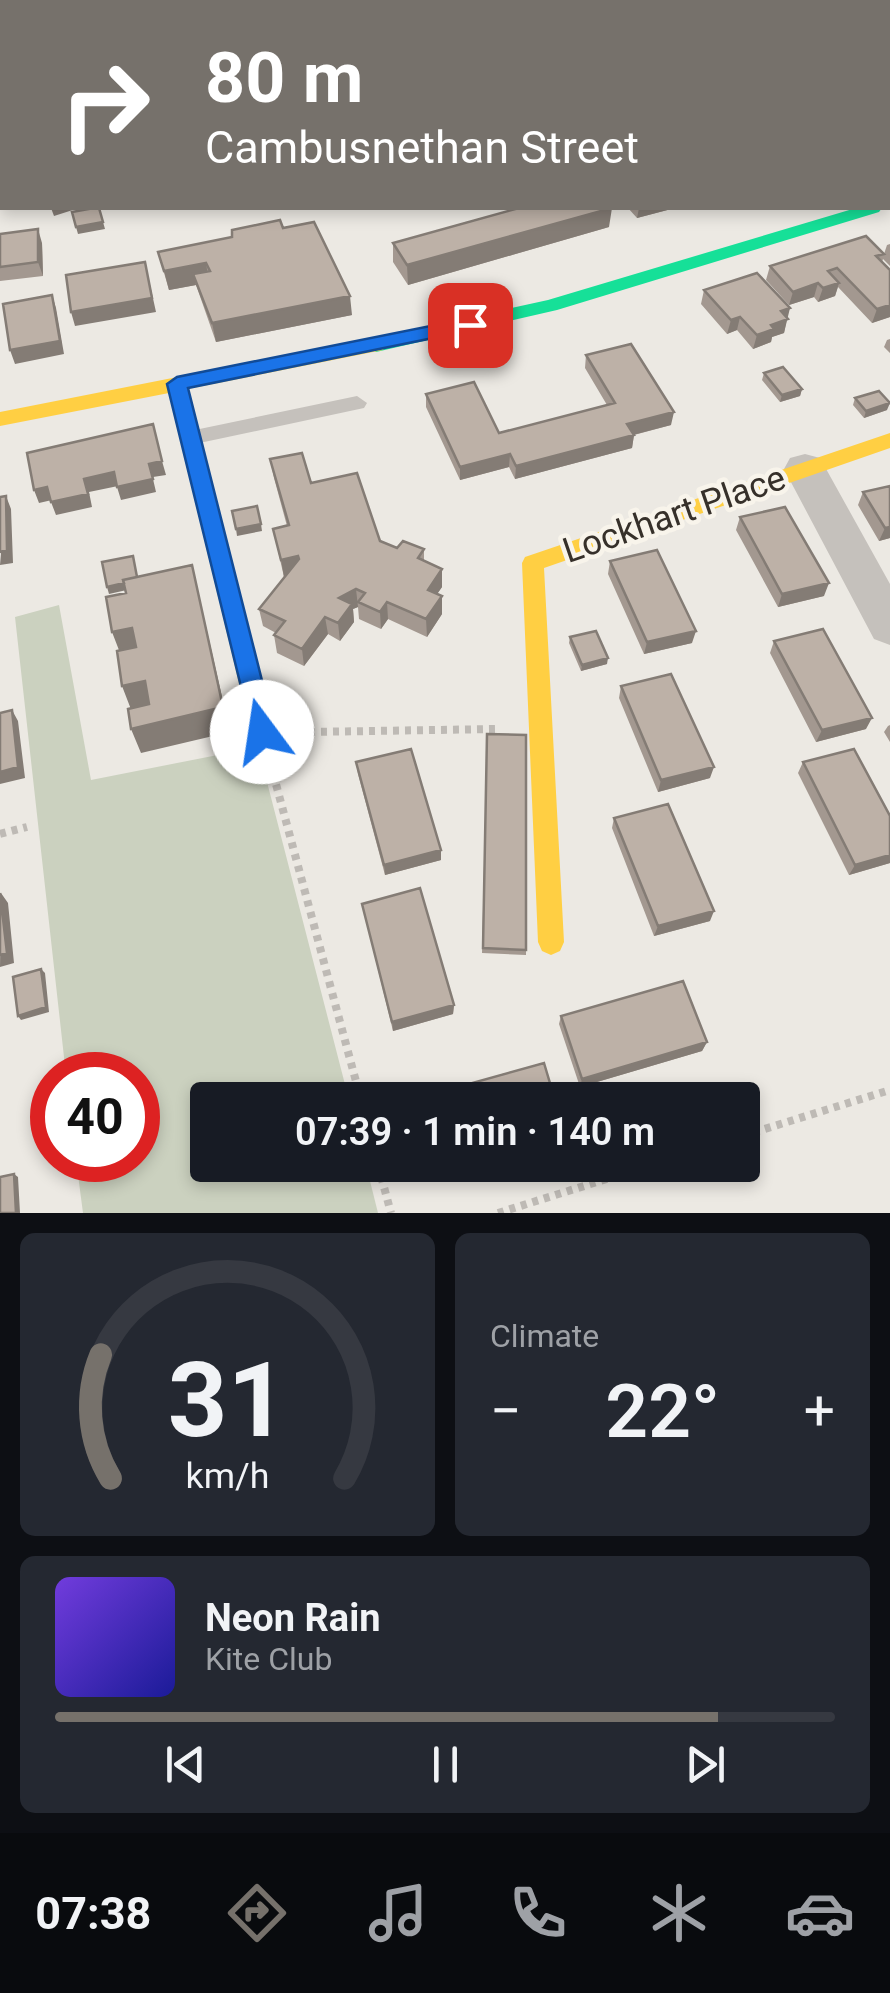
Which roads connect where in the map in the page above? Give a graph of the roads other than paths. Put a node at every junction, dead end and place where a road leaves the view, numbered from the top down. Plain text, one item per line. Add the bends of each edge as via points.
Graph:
1 (866, 210) edge
2 (177, 384) junction
3 (357, 403) dead end
4 (0, 419) edge
5 (190, 438) junction
6 (890, 440) edge
7 (805, 469) junction
8 (890, 626) edge
9 (262, 732) road end
10 (551, 942) dead end

1 - 2 street via 550,306
2 - 4 street
2 - 5 street
3 - 5 lane
5 - 9 street
6 - 7 street, Lockhart Place
7 - 8 street
7 - 10 street, Lockhart Place via 533,563

